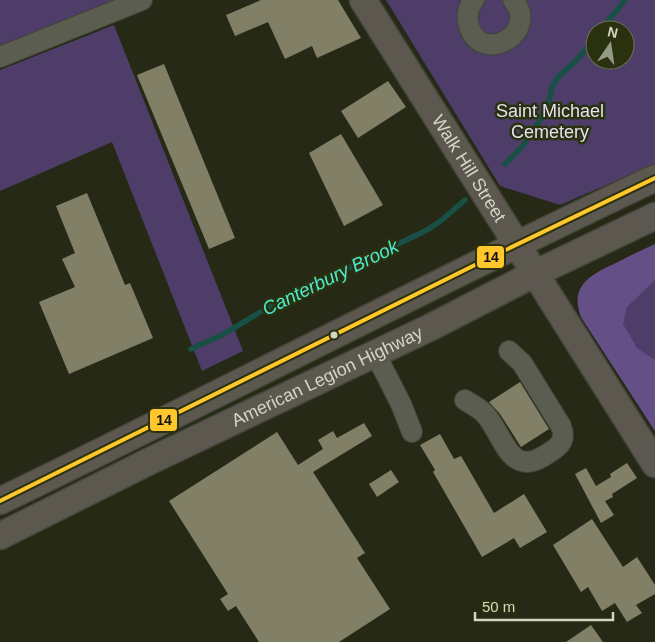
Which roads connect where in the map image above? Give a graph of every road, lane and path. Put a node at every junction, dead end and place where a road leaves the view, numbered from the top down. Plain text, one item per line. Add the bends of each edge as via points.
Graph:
1 (142, 0) edge
2 (363, 0) edge
3 (474, 0) edge
4 (517, 1) edge
5 (0, 57) edge
6 (655, 178) edge
7 (655, 216) edge
8 (516, 244) junction
9 (534, 274) junction
10 (509, 351) dead end
11 (375, 353) junction
12 (465, 400) dead end
13 (412, 432) dead end
14 (655, 464) edge
15 (0, 501) edge
16 (0, 536) edge

1 - 5 street
2 - 8 main road, Walk Hill Street
3 - 4 street via 468,11 470,32 491,45 502,44 518,29
6 - 8 main road, American Legion Highway
7 - 9 main road, American Legion Highway
8 - 9 main road, Walk Hill Street
8 - 15 main road, American Legion Highway
9 - 11 main road, American Legion Highway
9 - 14 main road, Walk Hill Street
10 - 12 street via 522,363 560,423 564,434 560,445 533,462 518,460 484,413
11 - 13 street
11 - 16 main road, American Legion Highway

